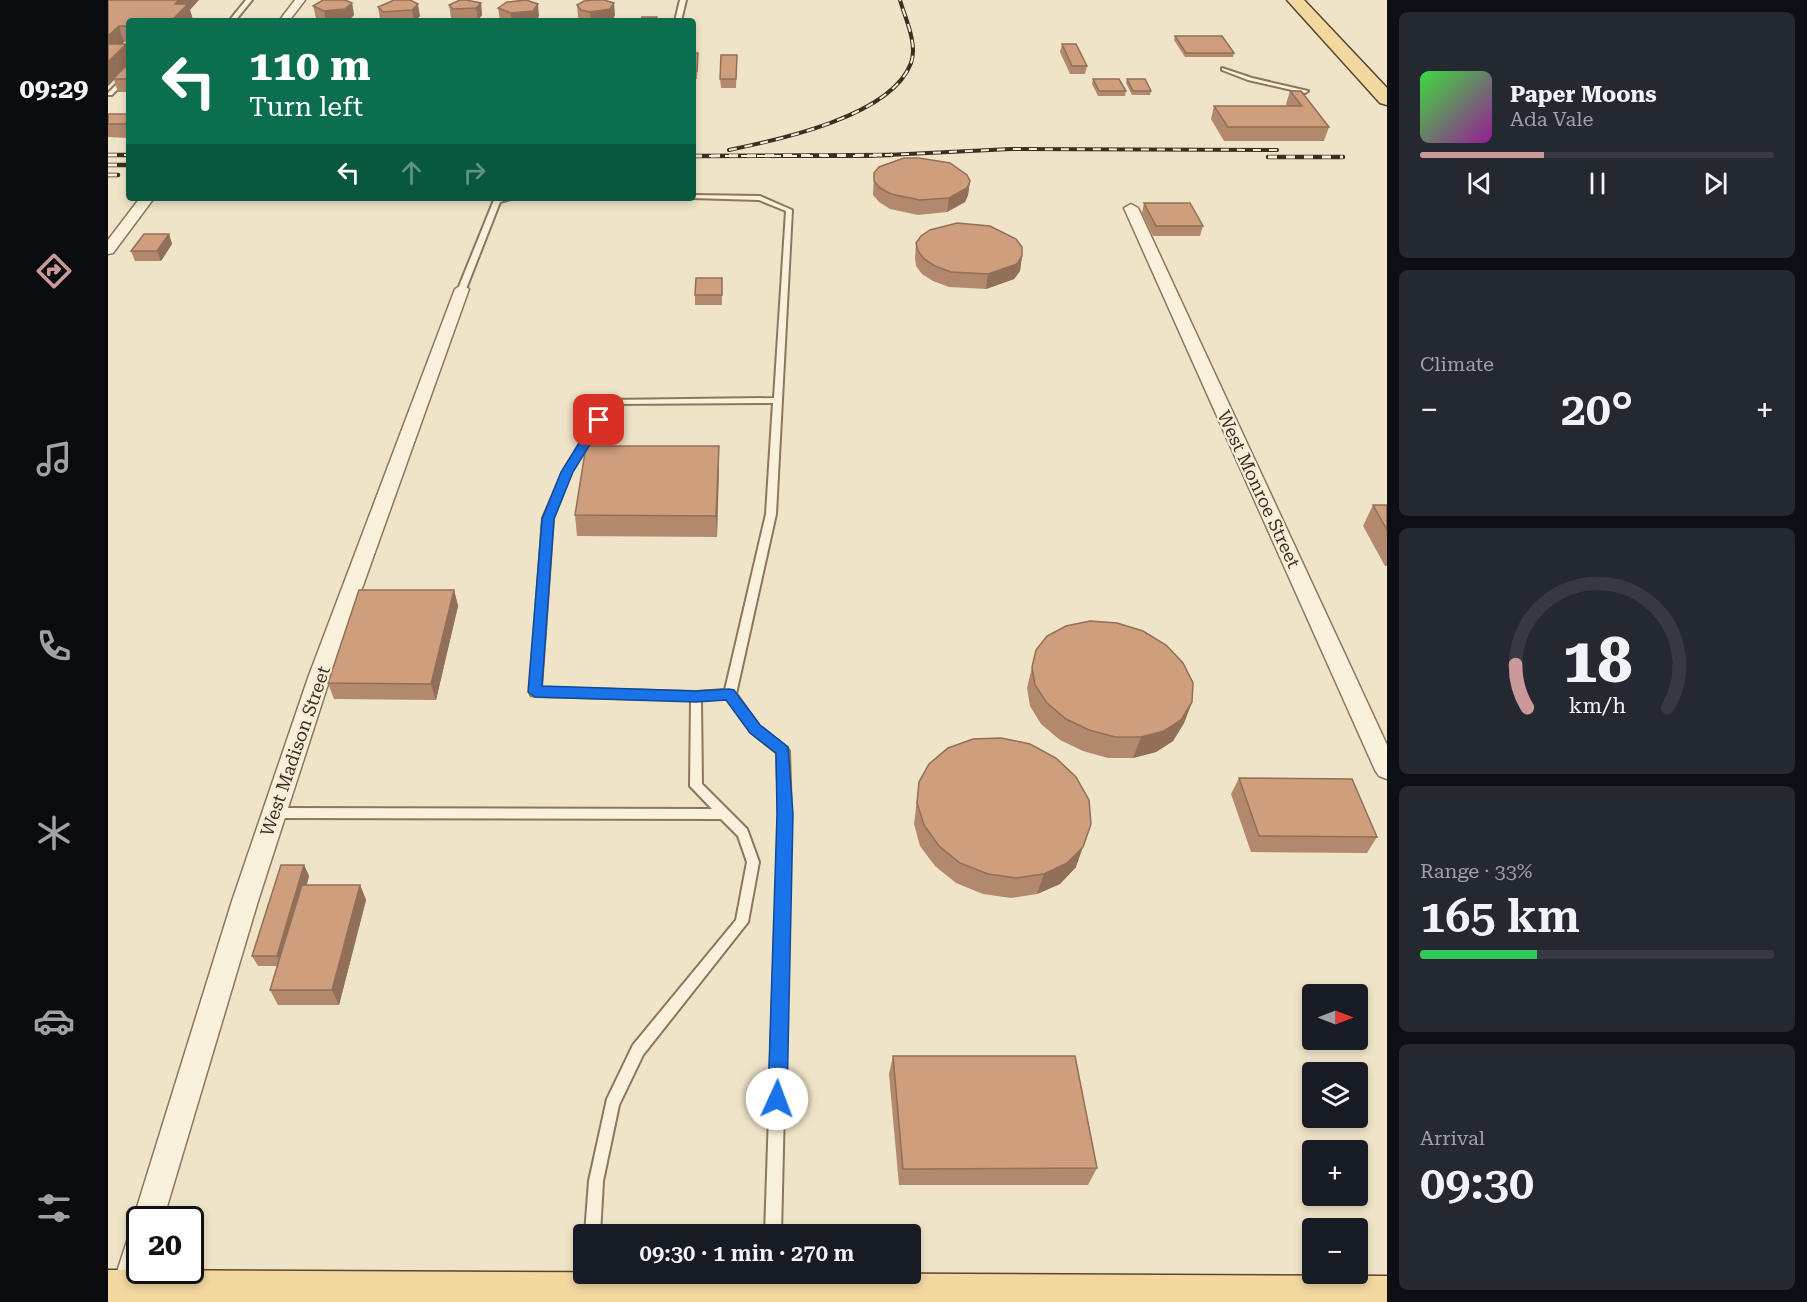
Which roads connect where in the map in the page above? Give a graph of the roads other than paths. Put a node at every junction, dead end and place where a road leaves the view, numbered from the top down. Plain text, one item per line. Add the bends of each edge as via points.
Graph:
1 (249, 0) edge
2 (300, 0) edge
3 (683, 0) edge
4 (1295, 0) edge
5 (234, 18) edge
6 (286, 18) edge
7 (679, 18) edge
8 (1224, 69) dead end
9 (126, 77) edge
10 (1305, 91) dead end
11 (110, 94) dead end
12 (1386, 96) edge
13 (696, 197) edge
14 (145, 201) edge
15 (497, 201) edge
16 (1131, 208) dead end
17 (108, 250) edge
18 (462, 289) joint
19 (778, 400) junction
20 (729, 694) junction
21 (696, 696) junction
22 (1387, 770) edge
23 (274, 813) junction
24 (724, 814) junction
25 (152, 1206) edge
26 (593, 1224) edge
27 (773, 1224) edge
28 (771, 1294) edge
29 (131, 1296) edge
30 (611, 1296) edge
31 (856, 1300) edge
32 (1311, 1301) edge
33 (1387, 1301) edge

1 - 5 lane
2 - 6 street
3 - 7 lane
4 - 12 main road
8 - 10 lane
9 - 11 lane
13 - 19 lane via 760,198 789,210
14 - 17 street
15 - 18 lane
16 - 22 street, West Monroe Street
18 - 23 street, West Madison Street via 319,678
19 - 20 lane via 771,514
19 - 21 lane via 610,402 567,472 548,519 535,692
20 - 21 lane
20 - 27 lane via 755,729 783,751 785,814
21 - 24 lane via 696,786
23 - 24 lane
23 - 25 street, West Madison Street
24 - 26 lane via 743,833 753,861 742,922 638,1050 612,1104 596,1181
28 - 30 main road
28 - 31 main road
29 - 30 main road
31 - 32 main road
32 - 33 main road

